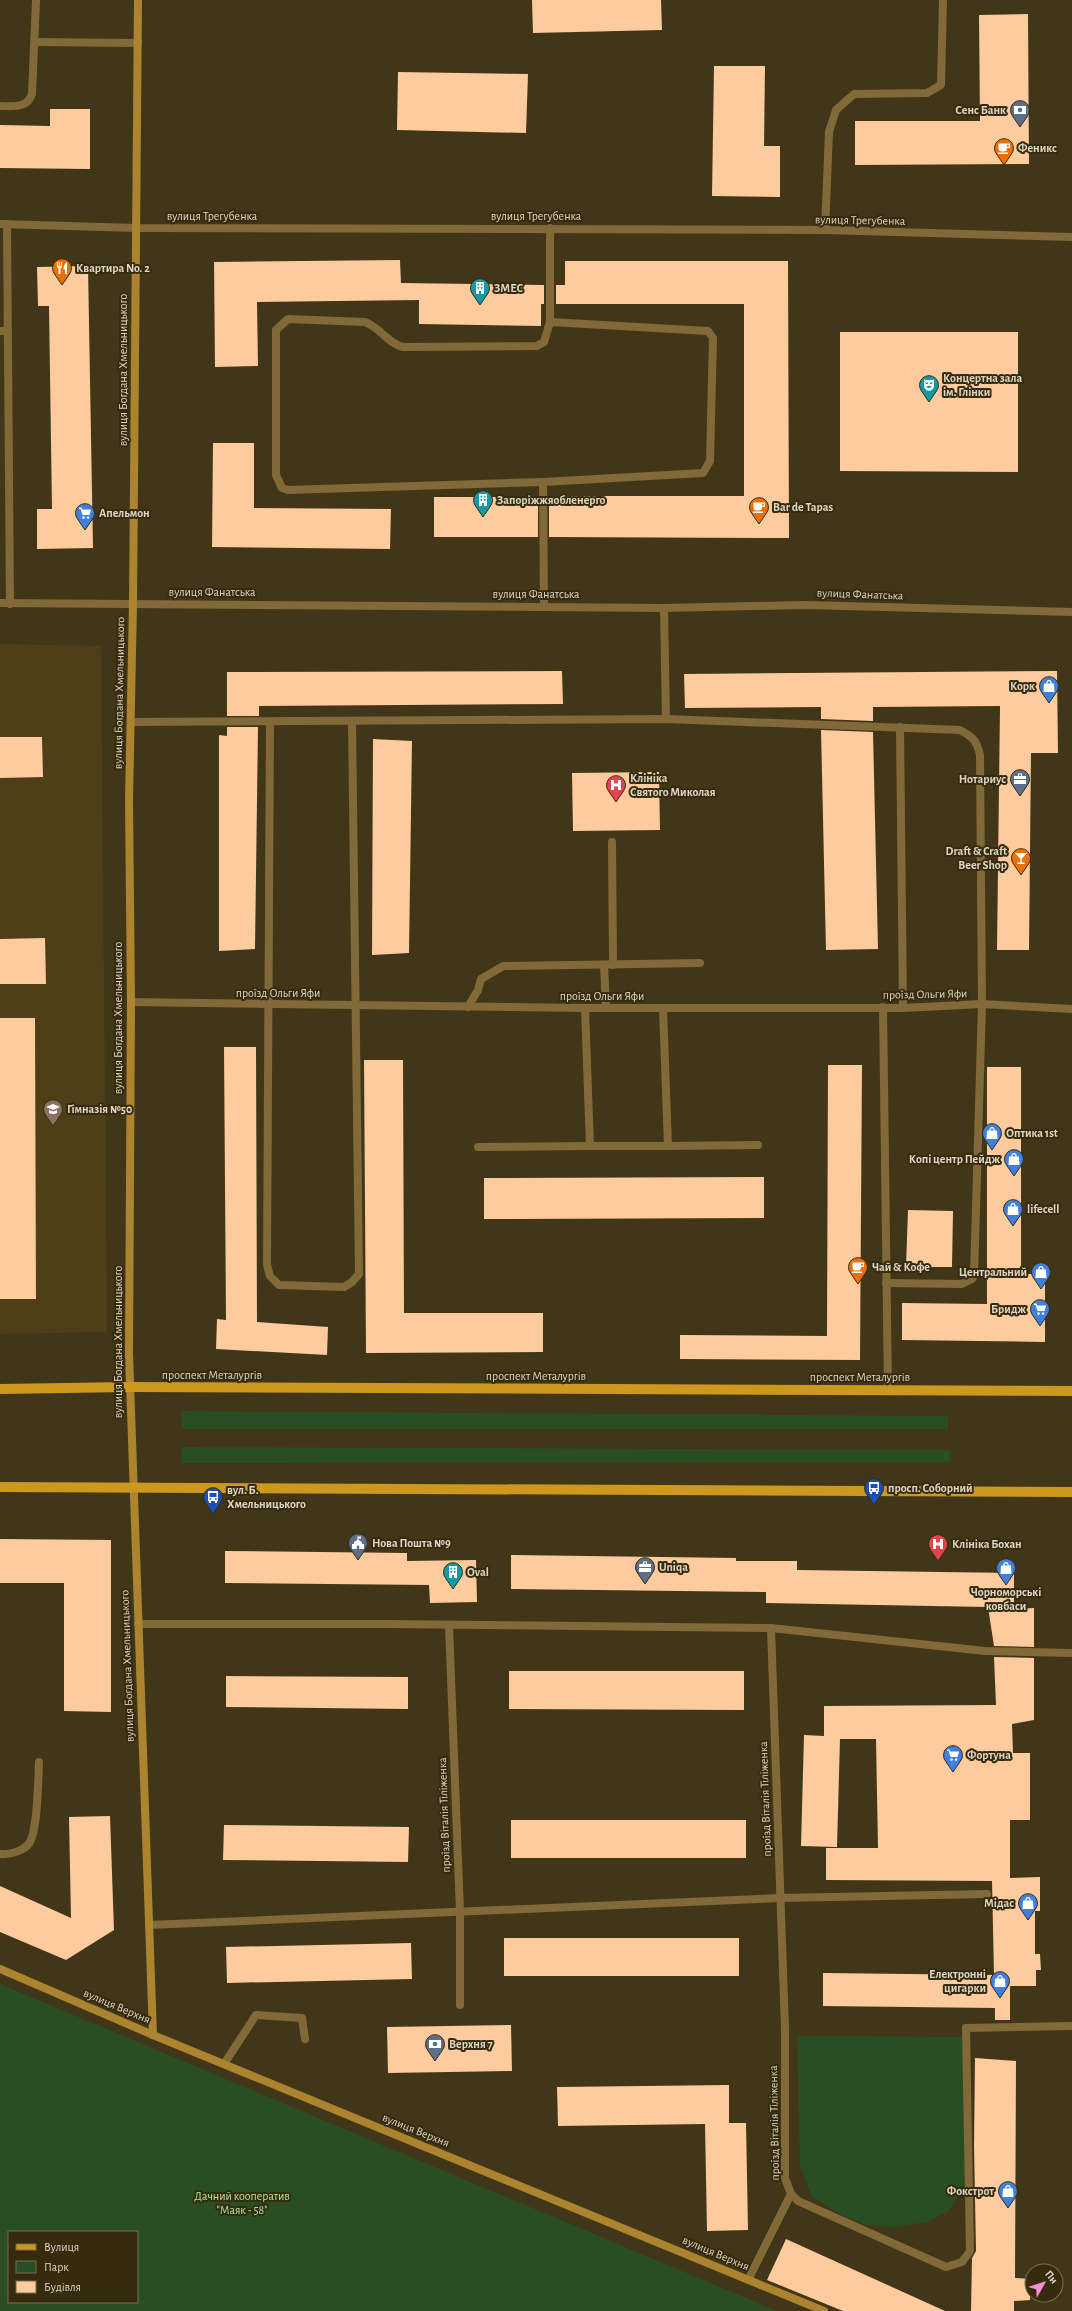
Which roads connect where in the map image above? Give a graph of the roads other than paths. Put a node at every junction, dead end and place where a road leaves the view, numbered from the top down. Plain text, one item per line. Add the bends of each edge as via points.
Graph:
1 (36, 0) edge
2 (138, 0) edge
3 (943, 0) edge
4 (35, 42) junction
5 (138, 43) junction
6 (0, 106) edge
7 (3, 224) edge
8 (136, 228) junction
9 (550, 228) junction
10 (825, 230) junction
11 (1072, 237) edge
12 (550, 322) junction
13 (4, 331) edge
14 (543, 482) junction
15 (0, 603) edge
16 (10, 604) junction
17 (133, 604) junction
18 (544, 606) junction
19 (664, 608) junction
20 (1072, 612) edge
21 (666, 719) junction
22 (130, 722) junction
23 (270, 722) junction
24 (352, 722) junction
25 (900, 727) junction
26 (612, 842) dead end
27 (700, 963) dead end
28 (609, 965) junction
29 (131, 1002) junction
30 (982, 1004) junction
31 (357, 1005) junction
32 (270, 1006) junction
33 (468, 1007) junction
34 (606, 1007) junction
35 (883, 1007) junction
36 (585, 1008) junction
37 (663, 1008) junction
38 (903, 1008) junction
39 (1072, 1009) edge
40 (758, 1145) dead end
41 (590, 1146) junction
42 (668, 1146) junction
43 (478, 1147) dead end
44 (886, 1283) junction
45 (129, 1387) junction
46 (0, 1388) edge
47 (888, 1390) junction
48 (1072, 1391) edge
49 (0, 1487) edge
50 (133, 1488) junction
51 (1072, 1492) edge
52 (138, 1624) junction
53 (449, 1625) junction
54 (771, 1628) junction
55 (1072, 1653) edge
56 (39, 1762) dead end
57 (0, 1854) edge
58 (987, 1894) dead end
59 (780, 1898) junction
60 (460, 1912) junction
61 (149, 1926) junction
62 (0, 1969) edge
63 (460, 2005) dead end
64 (1072, 2026) edge
65 (153, 2035) junction
66 (305, 2039) dead end
67 (224, 2064) junction
68 (791, 2194) junction
69 (748, 2280) junction
70 (824, 2311) edge

1 - 4 street
2 - 5 main road, вулиця Богдана Хмельницького
3 - 10 street via 940,85 927,93 854,94 836,110 829,132
4 - 5 street
4 - 6 street via 30,100 23,105
5 - 8 main road, вулиця Богдана Хмельницького
7 - 8 street, вулиця Трегубенка
7 - 13 street
8 - 9 street, вулиця Трегубенка
8 - 17 main road, вулиця Богдана Хмельницького
9 - 10 street, вулиця Трегубенка via 797,232
9 - 12 street
10 - 11 street, вулиця Трегубенка
12 - 14 street via 711,333 713,338 710,461 703,473
12 - 14 street via 544,342 537,346 403,347 393,343 376,326 365,322 288,319 276,330 276,474 282,488 288,490
13 - 16 street
14 - 18 street
15 - 16 street, вулиця Фанатська
16 - 17 street, вулиця Фанатська
17 - 18 street, вулиця Фанатська
17 - 22 main road, вулиця Богдана Хмельницького
18 - 19 street, вулиця Фанатська
19 - 20 street, вулиця Фанатська via 805,604
19 - 21 street
21 - 24 street
21 - 25 street
22 - 23 street
22 - 29 main road, вулиця Богдана Хмельницького via 128,800
23 - 24 street
23 - 32 street
24 - 31 street
25 - 30 street via 960,730 972,736 978,744
25 - 38 street
26 - 28 street
27 - 28 street
28 - 33 street via 503,966 481,979
28 - 34 street
29 - 32 street, проїзд Ольги Яфи
29 - 45 main road, вулиця Богдана Хмельницького
30 - 38 street, проїзд Ольги Яфи
30 - 39 street, проїзд Ольги Яфи
30 - 44 street via 974,1276 962,1284
31 - 32 street, проїзд Ольги Яфи
31 - 32 street via 360,1274 344,1287 279,1285 270,1276 267,1265
31 - 33 street, проїзд Ольги Яфи
33 - 36 street, проїзд Ольги Яфи
34 - 36 street, проїзд Ольги Яфи
34 - 37 street, проїзд Ольги Яфи
35 - 37 street, проїзд Ольги Яфи
35 - 38 street, проїзд Ольги Яфи
35 - 44 street
36 - 41 street
37 - 42 street
40 - 42 street
41 - 42 street
41 - 43 street
44 - 47 street
45 - 46 main road, проспект Металургів
45 - 47 main road, проспект Металургів
45 - 50 main road, вулиця Богдана Хмельницького
47 - 48 main road, проспект Металургів
49 - 50 main road
50 - 51 main road
50 - 52 main road, вулиця Богдана Хмельницького
52 - 53 street
52 - 61 main road, вулиця Богдана Хмельницького
53 - 54 street
53 - 60 street, проїзд Віталія Тіліженка
54 - 55 street via 985,1652
54 - 59 street, проїзд Віталія Тіліженка
56 - 57 street via 34,1830 30,1843 21,1850
58 - 59 street
59 - 60 street
59 - 68 street, проїзд Віталія Тіліженка via 785,2028 785,2178
60 - 61 street
60 - 63 street, проїзд Віталія Тіліженка
61 - 65 main road, вулиця Богдана Хмельницького
62 - 65 main road, вулиця Верхня
64 - 68 street via 966,2028 970,2251 962,2262 946,2267 798,2201
65 - 67 main road, вулиця Верхня
66 - 67 street via 302,2018 256,2015
67 - 69 main road, вулиця Верхня
68 - 69 street, проїзд Віталія Тіліженка
69 - 70 main road, вулиця Верхня

